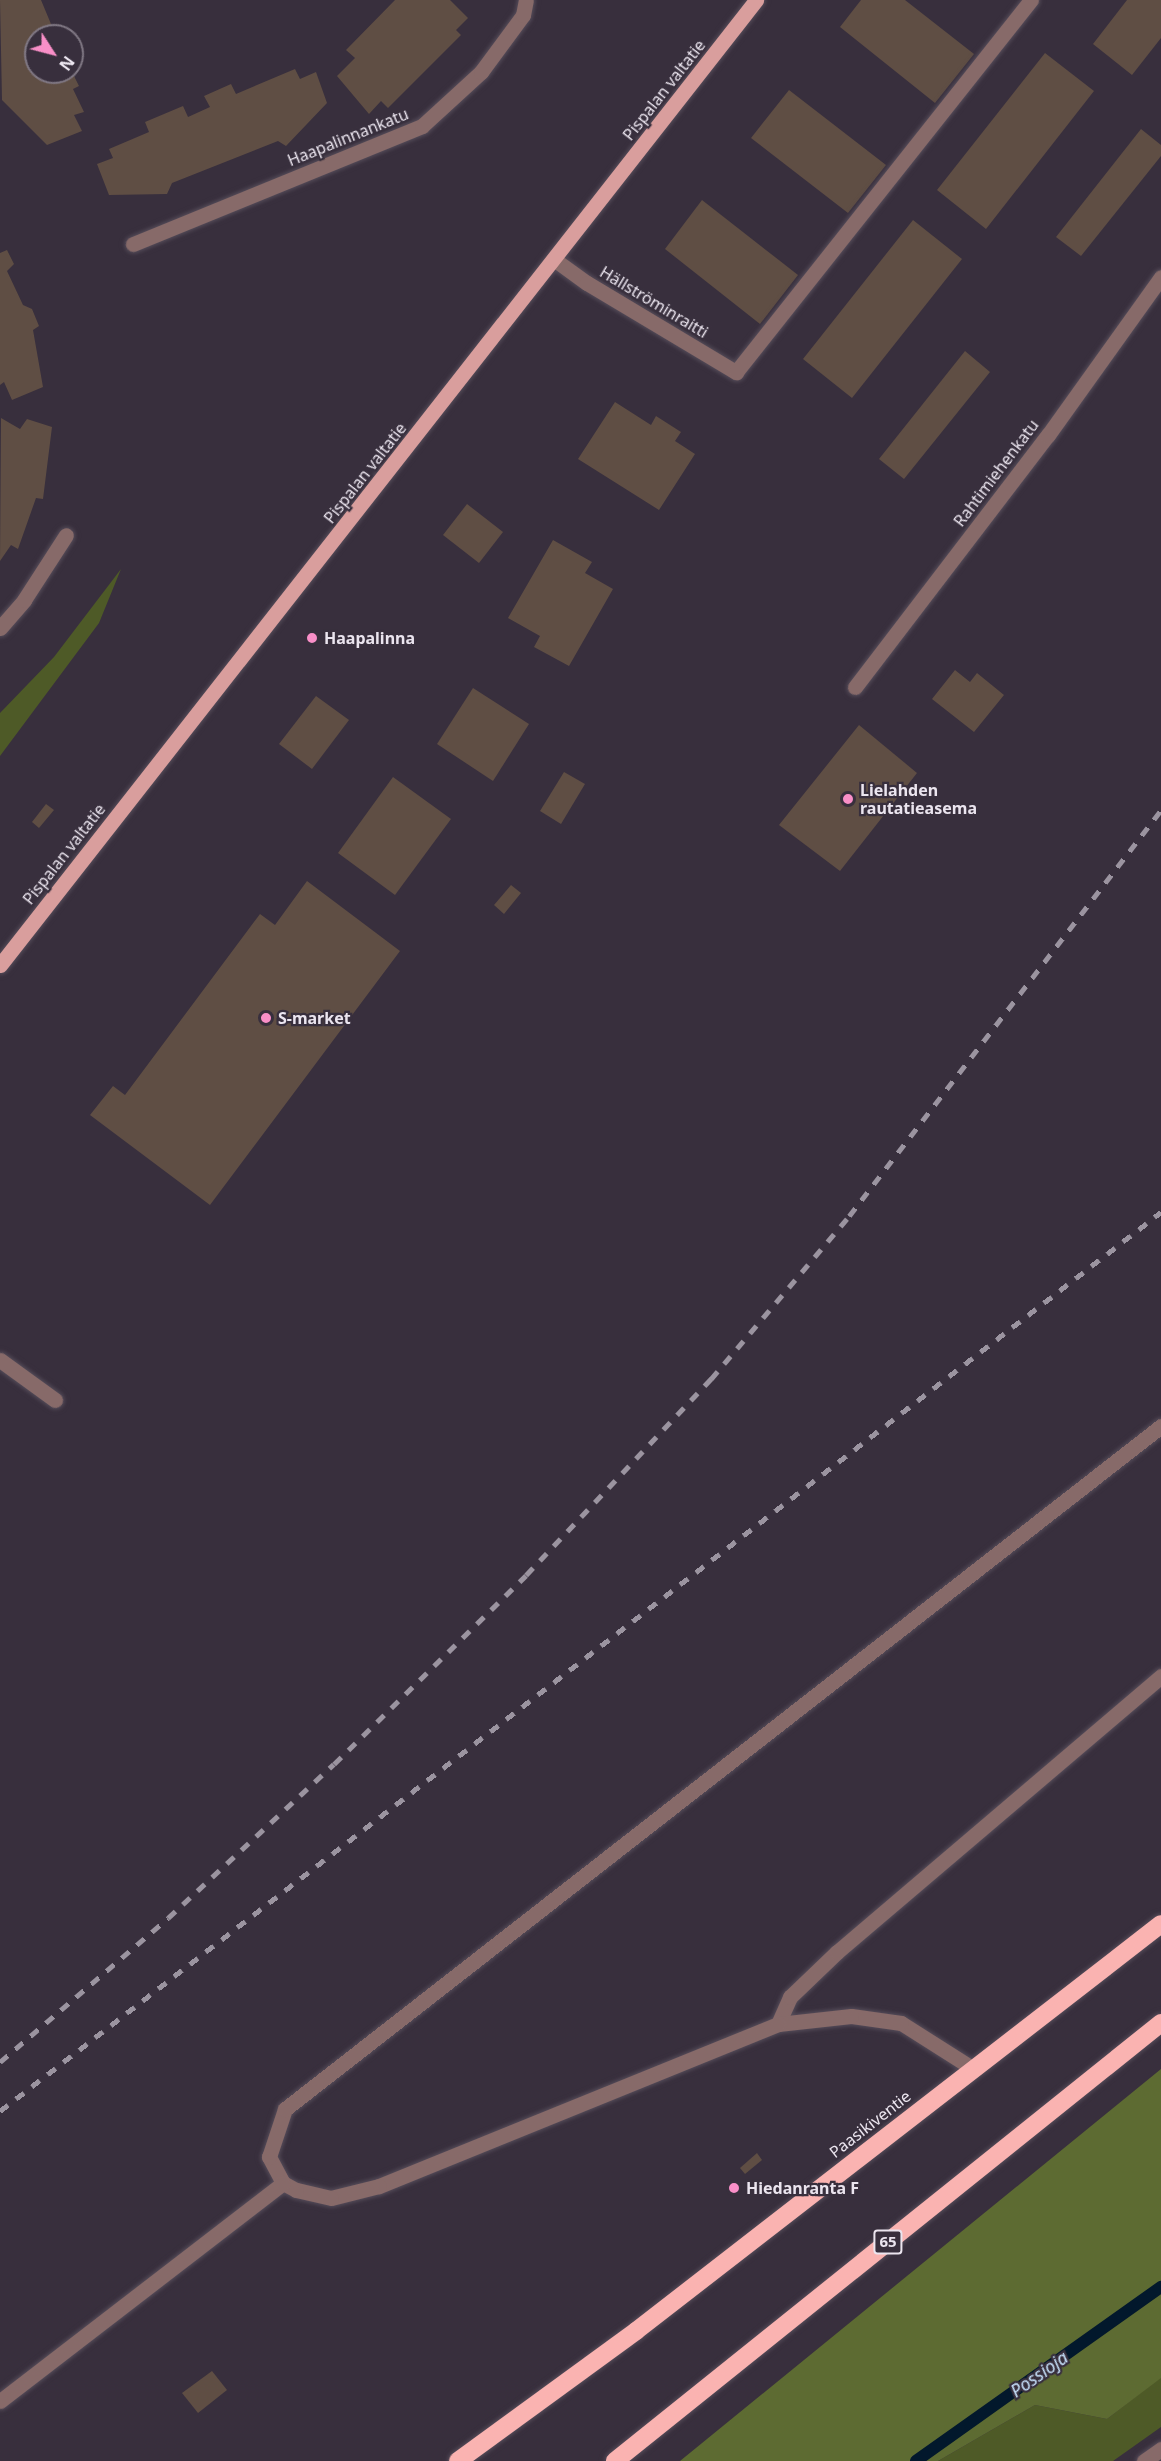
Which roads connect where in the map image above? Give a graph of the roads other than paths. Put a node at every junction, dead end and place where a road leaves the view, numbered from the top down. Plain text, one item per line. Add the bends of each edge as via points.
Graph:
1 (526, 0) edge
2 (756, 0) edge
3 (1031, 0) edge
4 (133, 244) dead end
5 (555, 260) junction
6 (1161, 277) edge
7 (66, 535) dead end
8 (0, 628) edge
9 (855, 687) dead end
10 (0, 965) edge
11 (0, 1360) edge
12 (55, 1400) dead end
13 (1161, 1426) edge
14 (1161, 1676) edge
15 (1161, 1924) edge
16 (1161, 2023) edge
17 (778, 2024) junction
18 (972, 2068) junction
19 (283, 2183) junction
20 (0, 2401) edge
21 (1161, 2449) edge
22 (458, 2461) edge
23 (615, 2461) edge
24 (1144, 2461) edge

1 - 4 street, Haapalinnankatu via 523,15 481,72 422,126
2 - 5 main road, Pispalan valtatie
3 - 5 street, Hällströminraitti via 736,372 587,284
5 - 10 main road, Pispalan valtatie
6 - 9 street, Rahtimiehenkatu via 1048,435
7 - 8 street via 24,600
11 - 12 street
13 - 19 street via 285,2109 269,2157
14 - 17 street via 837,1952 790,1997
15 - 18 highway, Paasikiventie
16 - 23 highway, 65
17 - 18 street via 851,2016 901,2023
17 - 19 street via 379,2187 331,2198
18 - 22 highway, Paasikiventie via 636,2331
19 - 20 street
21 - 24 street

